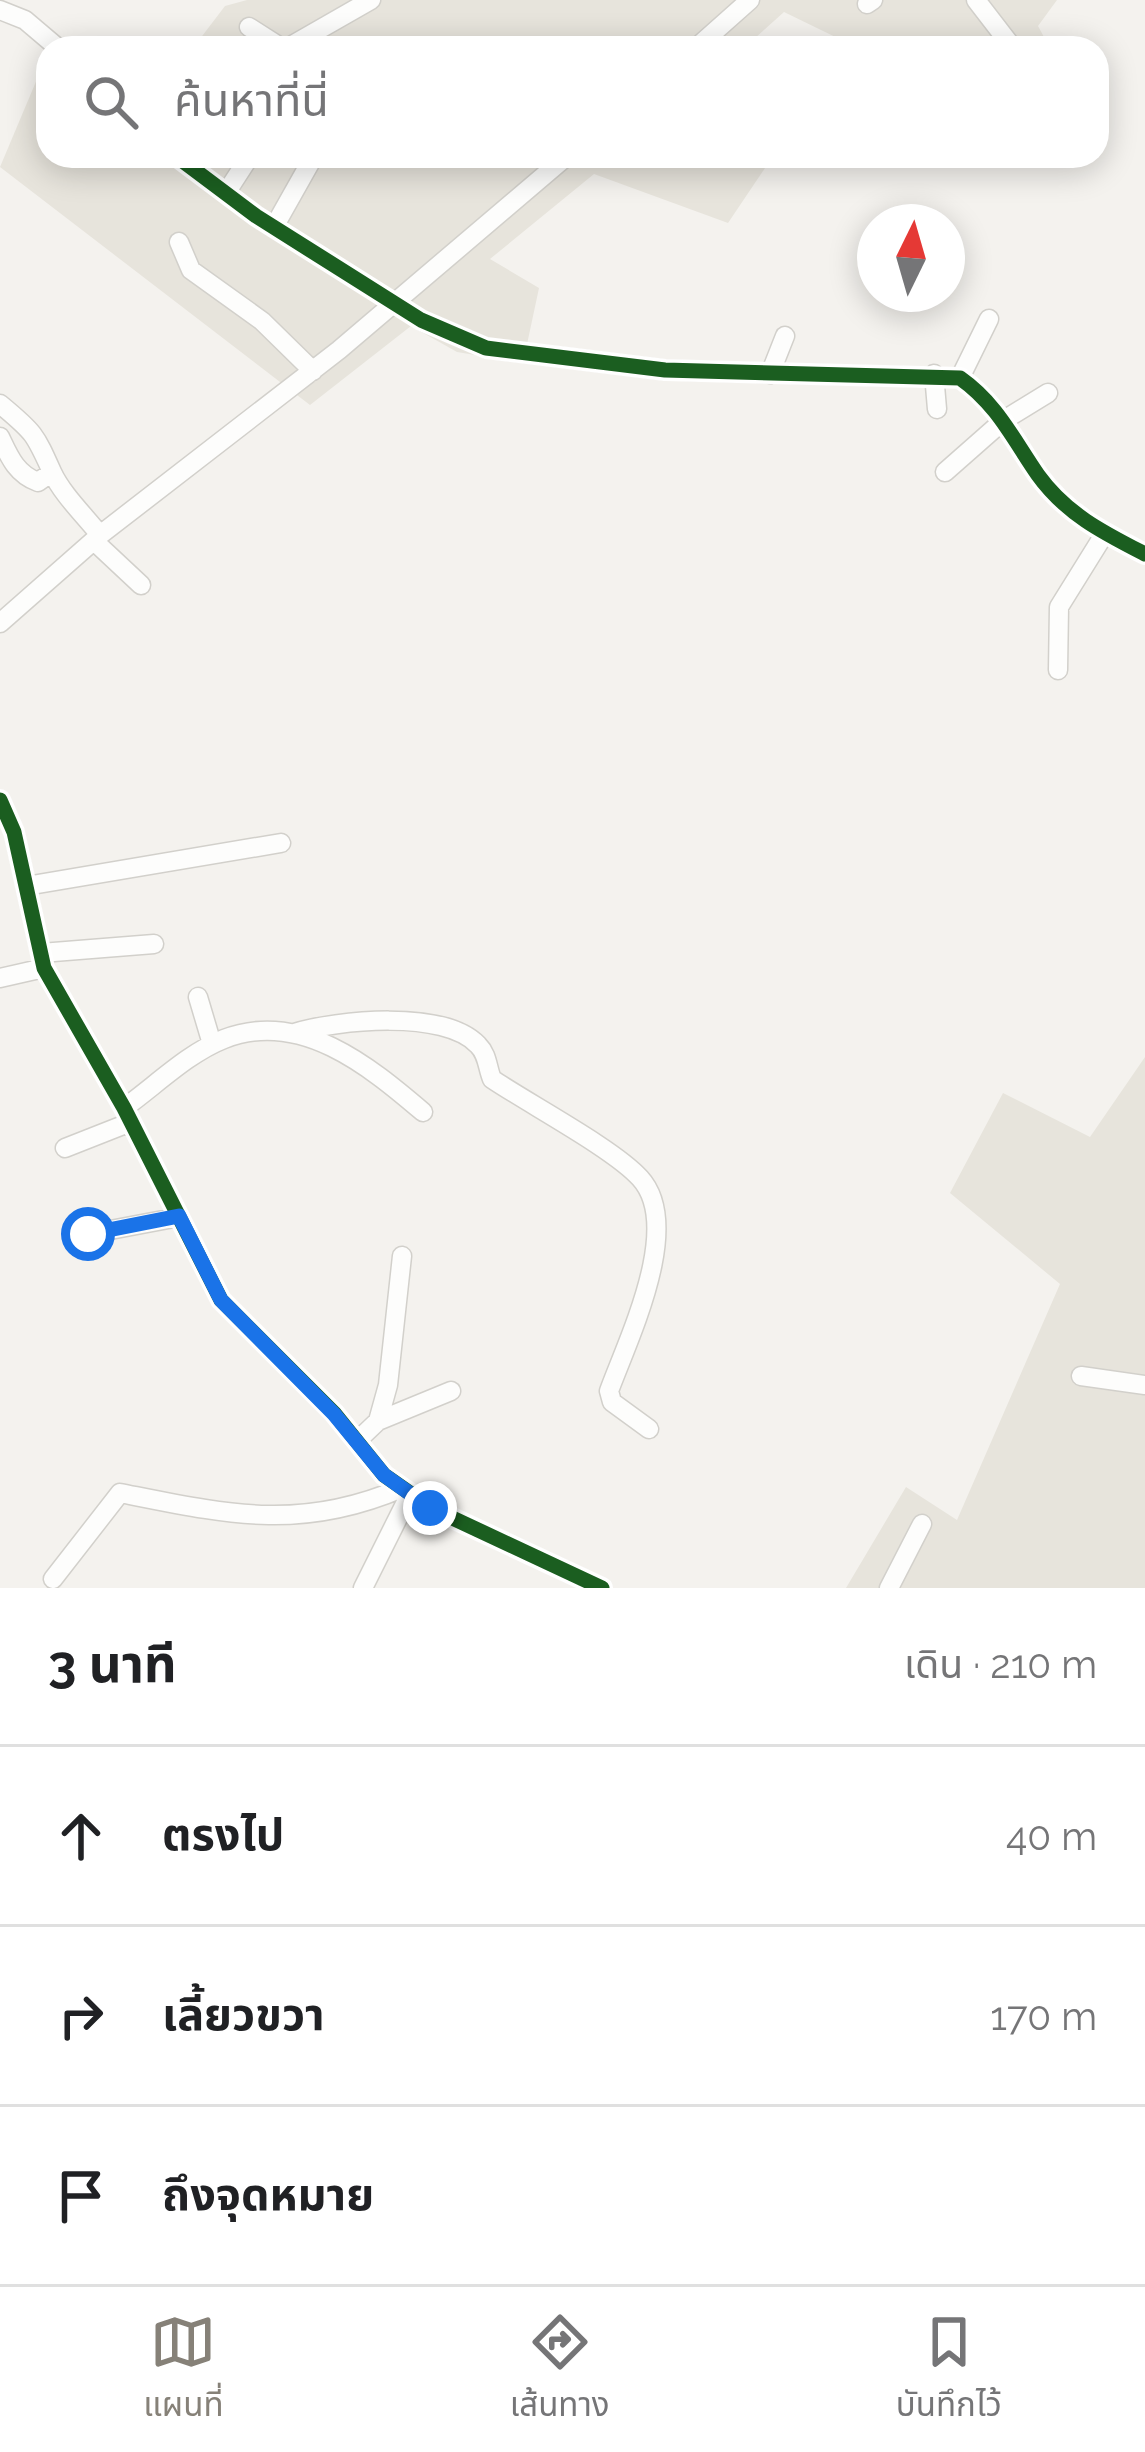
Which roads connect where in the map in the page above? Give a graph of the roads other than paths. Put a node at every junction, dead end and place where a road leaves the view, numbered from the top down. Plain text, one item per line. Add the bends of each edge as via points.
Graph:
1 (371, 0) edge
2 (750, 0) edge
3 (976, 0) edge
4 (0, 10) edge
5 (249, 27) dead end
6 (44, 36) edge
7 (264, 36) edge
8 (306, 36) edge
9 (710, 36) edge
10 (1004, 36) edge
11 (192, 168) edge
12 (242, 168) edge
13 (307, 168) edge
14 (553, 168) edge
15 (226, 194) junction
16 (274, 227) junction
17 (178, 242) dead end
18 (395, 302) junction
19 (989, 319) dead end
20 (785, 336) dead end
21 (313, 371) junction
22 (770, 374) junction
23 (934, 374) junction
24 (960, 378) junction
25 (1048, 393) dead end
26 (0, 404) edge
27 (937, 409) dead end
28 (1004, 420) junction
29 (0, 436) edge
30 (52, 472) junction
31 (945, 472) dead end
32 (1105, 533) junction
33 (97, 538) junction
34 (1145, 554) edge
35 (141, 585) dead end
36 (0, 623) edge
37 (1058, 670) dead end
38 (0, 800) edge
39 (281, 843) dead end
40 (26, 886) junction
41 (154, 944) dead end
42 (43, 960) junction
43 (0, 977) edge
44 (198, 997) dead end
45 (294, 1033) junction
46 (212, 1044) junction
47 (423, 1112) dead end
48 (128, 1115) junction
49 (65, 1148) dead end
50 (179, 1216) junction
51 (88, 1234) dead end
52 (402, 1256) dead end
53 (1081, 1376) dead end
54 (1145, 1384) edge
55 (451, 1391) dead end
56 (378, 1420) junction
57 (649, 1430) dead end
58 (357, 1442) junction
59 (406, 1491) junction
60 (922, 1524) dead end
61 (53, 1579) dead end
62 (592, 1585) edge
63 (362, 1588) edge
64 (890, 1588) edge

1 - 8 street
2 - 9 street
3 - 10 street
4 - 6 street
5 - 7 street
11 - 15 street
12 - 15 street
13 - 16 street
14 - 18 street
15 - 16 street
16 - 18 street
17 - 21 street via 191,270
18 - 21 street
18 - 22 street via 486,348
19 - 24 street
20 - 22 street
21 - 33 street
22 - 23 street
23 - 24 street
23 - 27 street
24 - 28 street
25 - 28 street
26 - 30 street via 32,431
28 - 31 street
28 - 32 street via 1040,478 1079,519
29 - 30 street via 28,478 38,482
30 - 33 street
32 - 34 street
32 - 37 street via 1058,607
33 - 35 street
33 - 36 street
38 - 40 street
39 - 40 street
40 - 42 street
41 - 42 street
42 - 43 street
42 - 48 street
44 - 46 street
45 - 46 street via 239,1034
45 - 47 street via 370,1067
45 - 57 street via 352,1018 385,1019 474,1040 492,1079 642,1180 656,1213 651,1277 609,1391
46 - 48 street
48 - 49 street
48 - 50 street
50 - 51 street
50 - 58 street via 221,1300
52 - 56 street
53 - 54 street
55 - 56 street
56 - 58 street
58 - 59 street
59 - 61 street via 347,1511 299,1514 177,1508 120,1493
59 - 62 street
59 - 63 street
60 - 64 street

